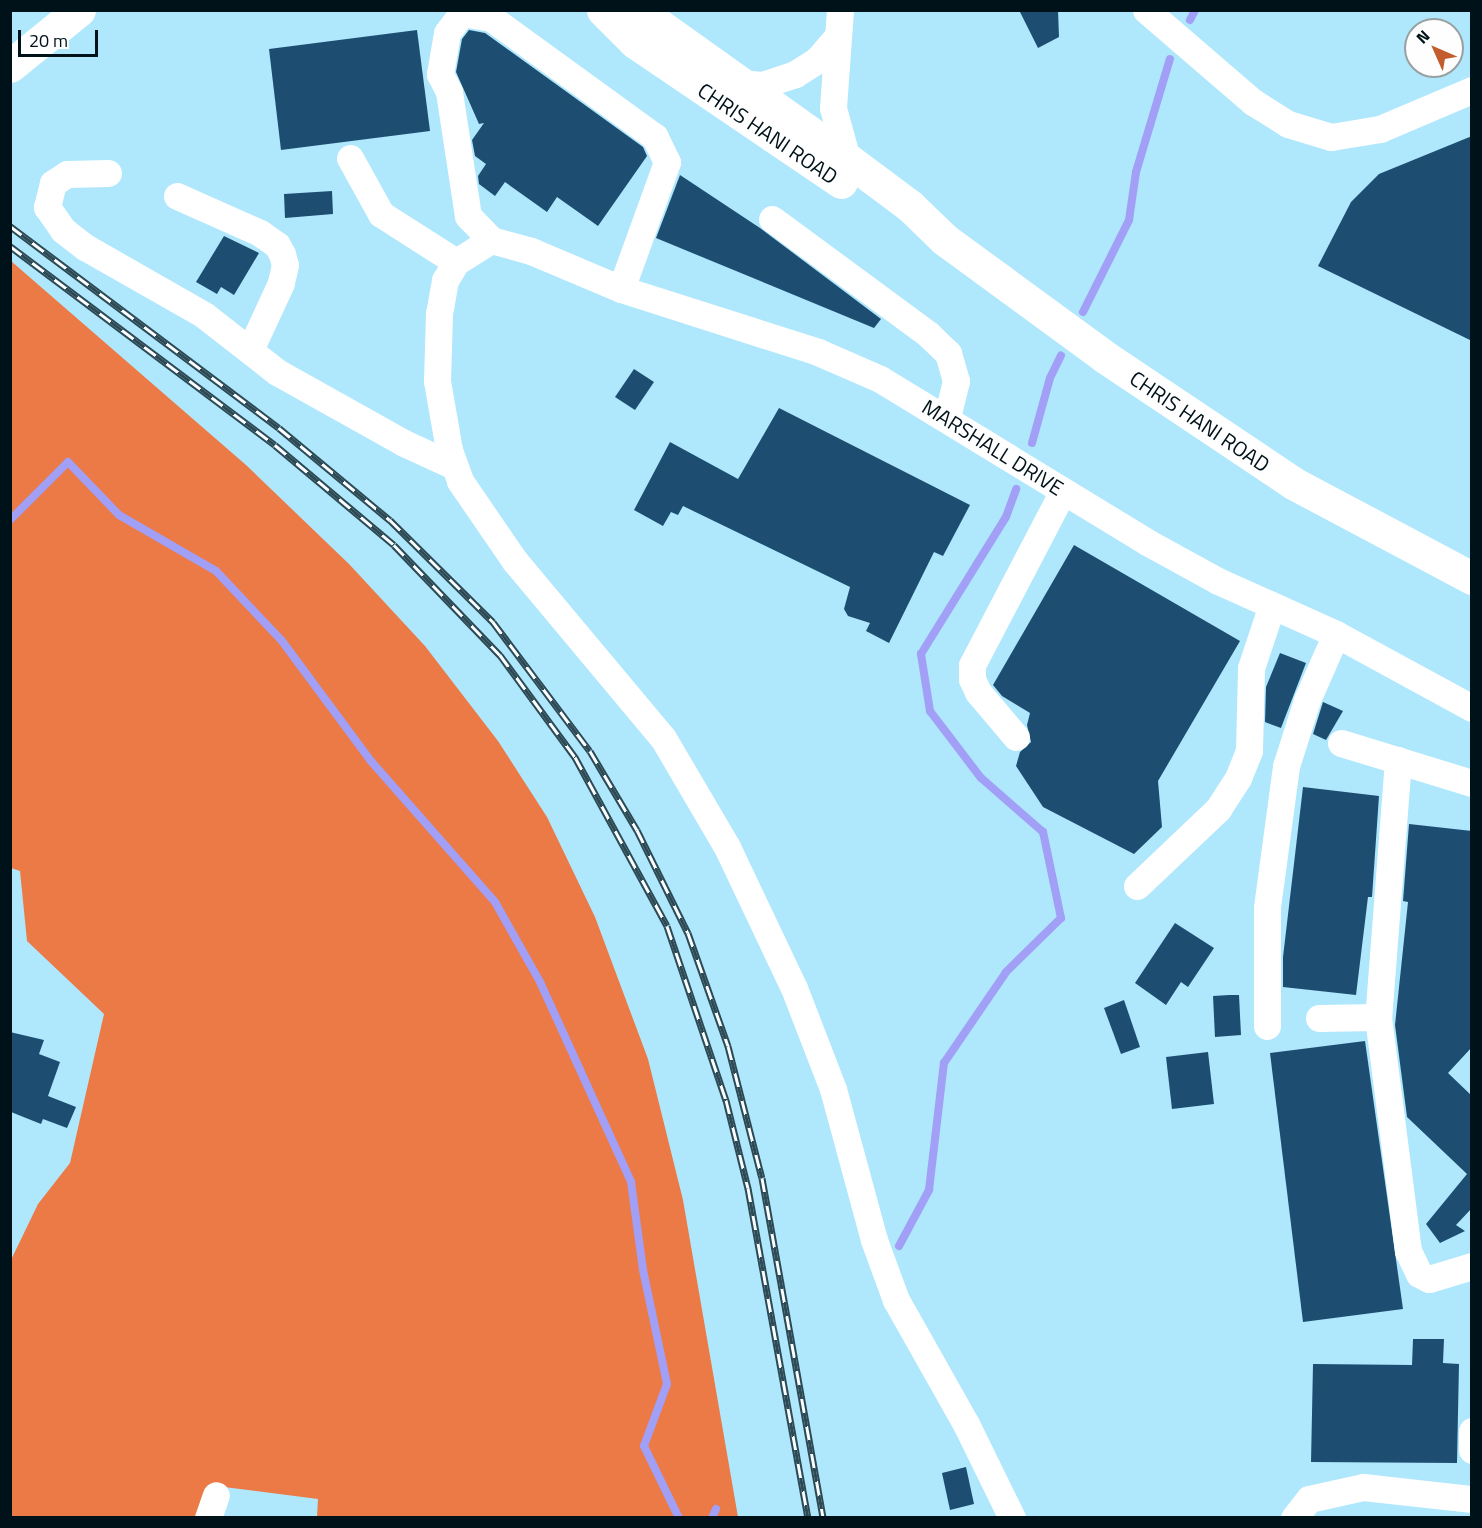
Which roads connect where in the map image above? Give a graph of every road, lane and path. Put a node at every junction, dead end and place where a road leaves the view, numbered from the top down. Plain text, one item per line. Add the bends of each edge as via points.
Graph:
1 (80, 10) edge
2 (603, 10) edge
3 (638, 10) edge
4 (840, 10) edge
5 (1146, 10) edge
6 (837, 37) junction
7 (10, 66) edge
8 (739, 83) junction
9 (1472, 90) edge
10 (350, 158) dead end
11 (847, 159) junction
12 (108, 173) dead end
13 (177, 196) dead end
14 (772, 219) dead end
15 (944, 239) junction
16 (491, 240) junction
17 (456, 262) junction
18 (621, 289) junction
19 (250, 350) junction
20 (947, 418) junction
21 (454, 466) junction
22 (1063, 491) junction
23 (1472, 578) edge
24 (1272, 605) junction
25 (1336, 634) junction
26 (1472, 708) edge
27 (1016, 737) dead end
28 (1341, 742) dead end
29 (1398, 760) junction
30 (1472, 783) edge
31 (1137, 886) dead end
32 (1378, 1017) junction
33 (1319, 1018) dead end
34 (1267, 1026) dead end
35 (1472, 1266) edge
36 (1472, 1431) edge
37 (1472, 1450) edge
38 (1472, 1499) edge
39 (1012, 1518) edge
40 (1294, 1518) edge

1 - 7 main road
2 - 15 main road, CHRIS HANI ROAD via 635,42 898,221
3 - 8 main road, CHRIS HANI ROAD
4 - 6 lane
5 - 9 lane via 1253,102 1288,124 1331,136 1380,129
6 - 8 lane via 817,60 795,74 762,85
6 - 11 lane via 834,120
8 - 11 main road, CHRIS HANI ROAD
10 - 17 lane via 381,214
11 - 15 main road, CHRIS HANI ROAD via 910,206
12 - 19 lane via 67,174 53,183 46,207 53,220 85,247 204,315
13 - 19 lane via 260,233 277,245 282,254 285,265 281,283
14 - 20 lane via 928,334 948,353 956,381
15 - 23 main road, CHRIS HANI ROAD via 1105,357 1293,483
16 - 17 lane
16 - 18 lane, MARSHALL DRIVE via 531,251
16 - 18 lane via 468,216 449,92 440,74 447,33 462,13 491,18 655,137 667,162
17 - 21 lane via 445,280 439,313 437,381
18 - 20 lane, MARSHALL DRIVE via 818,352 880,379
19 - 21 lane via 277,372 404,443
20 - 22 lane, MARSHALL DRIVE
21 - 39 lane via 469,500 514,560 663,738 727,847 794,988 833,1089 874,1240 896,1300 966,1424
22 - 24 lane, MARSHALL DRIVE via 1146,542
22 - 27 lane via 972,665 972,680 978,692
24 - 25 lane, MARSHALL DRIVE
24 - 31 lane via 1251,668 1249,751 1238,778 1218,809
25 - 26 lane, MARSHALL DRIVE
25 - 34 lane via 1307,700 1286,766 1268,907
28 - 29 lane
29 - 30 lane
29 - 32 lane
32 - 33 lane
32 - 35 lane via 1411,1263 1419,1275 1429,1279
36 - 37 lane
38 - 40 lane via 1363,1487 1309,1499

